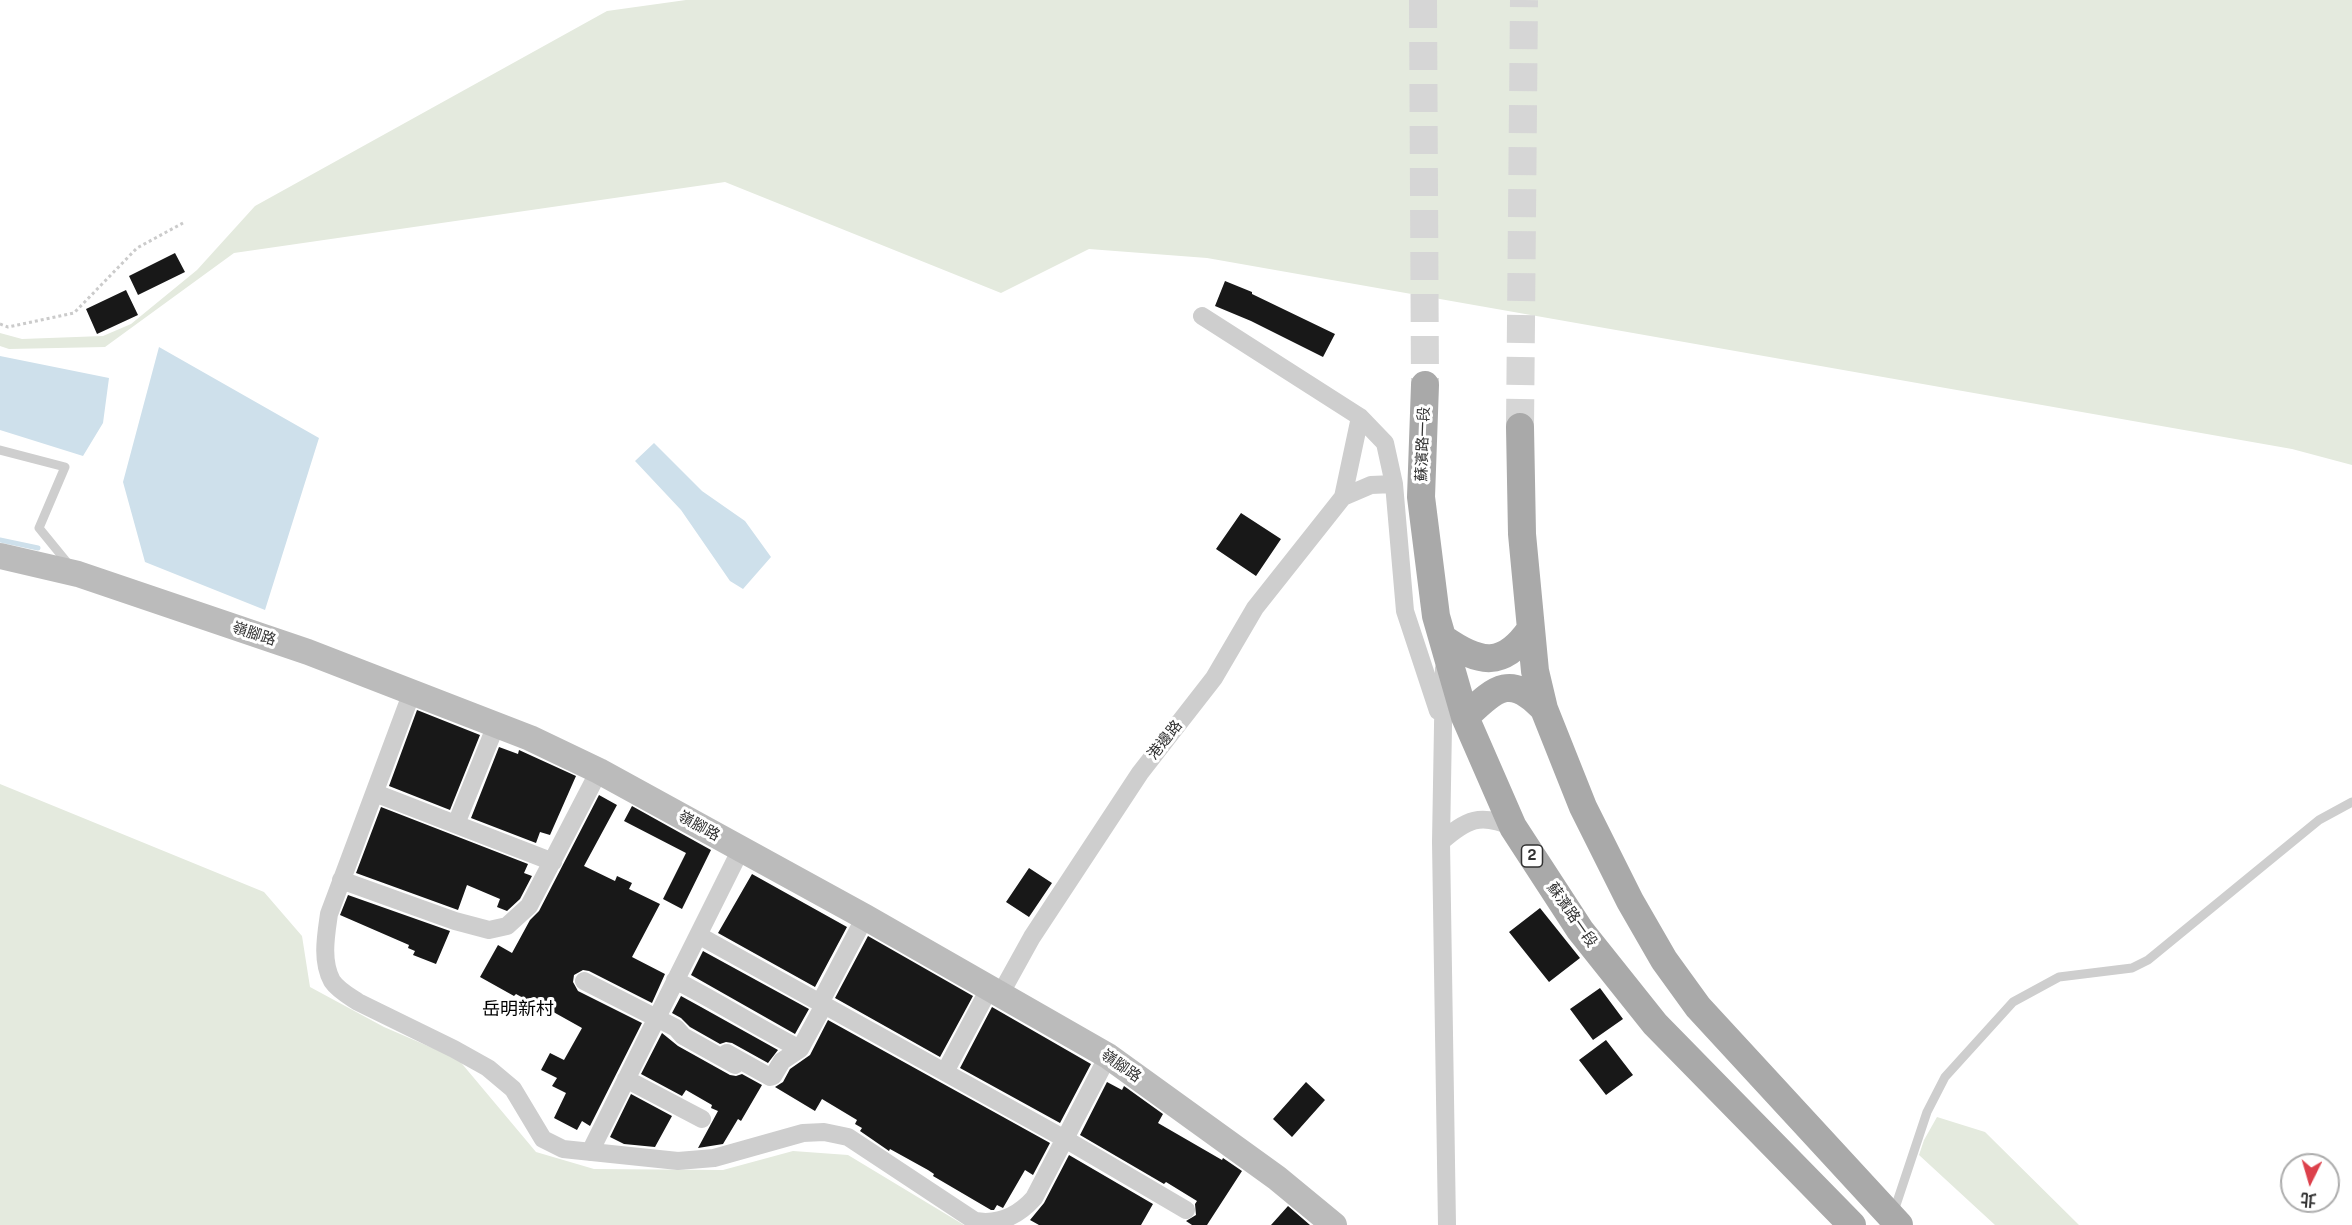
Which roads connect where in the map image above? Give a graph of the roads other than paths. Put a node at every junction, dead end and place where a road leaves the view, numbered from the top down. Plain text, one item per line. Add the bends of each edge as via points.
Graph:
1 (1202, 315) dead end
2 (1425, 386) tunnel mouth
3 (1360, 417) junction
4 (1520, 427) tunnel mouth
5 (0, 450) edge
6 (1394, 484) junction
7 (1343, 497) junction
8 (0, 556) edge
9 (78, 574) junction
10 (1530, 630) junction
11 (1444, 639) junction
12 (412, 692) junction
13 (1544, 709) junction
14 (1454, 721) junction
15 (496, 725) junction
16 (599, 771) junction
17 (375, 793) junction
18 (2352, 802) edge
19 (456, 824) junction
20 (1513, 827) junction
21 (1441, 842) junction
22 (741, 849) junction
23 (553, 862) junction
24 (341, 880) junction
25 (865, 917) junction
26 (698, 935) junction
27 (675, 980) junction
28 (584, 981) dead end
29 (995, 990) junction
30 (822, 1004) junction
31 (656, 1018) junction
32 (710, 1043) dead end
33 (800, 1049) junction
34 (1108, 1056) junction
35 (735, 1065) dead end
36 (945, 1072) junction
37 (626, 1079) junction
38 (702, 1119) dead end
39 (1065, 1139) junction
40 (590, 1152) junction
41 (1186, 1210) dead end
42 (1891, 1222) edge
43 (1334, 1225) edge
44 (1447, 1225) edge
45 (1852, 1225) edge

1 - 3 street
2 - 11 main road, 蘇濱路一段 / 2 via 1421,497 1436,616
3 - 6 street via 1385,443
3 - 7 street
4 - 10 main road via 1521,534
5 - 9 lane via 65,467 39,528
6 - 7 street via 1371,486
6 - 14 street via 1405,611
7 - 29 street, 港邊路 via 1256,608 1208,686 1140,773
8 - 9 street, 嶺腳路
9 - 12 street, 嶺腳路 via 308,652
10 - 11 main road via 1518,648 1505,656 1488,659 1458,649
10 - 13 main road
11 - 14 main road, 蘇濱路一段 / 2
12 - 15 street, 嶺腳路
12 - 17 street
13 - 14 main road via 1521,689 1501,688
13 - 42 main road via 1583,807 1664,960 1698,1007
14 - 20 main road, 蘇濱路一段 / 2
14 - 21 street
15 - 16 street, 嶺腳路
15 - 19 street
16 - 22 street, 嶺腳路
16 - 23 street
17 - 19 street
17 - 24 street
18 - 42 lane via 2319,820 2148,960 2132,968 2059,977 2013,1002 1945,1077 1927,1112
19 - 23 street
20 - 21 street via 1494,819 1472,820
20 - 45 main road, 蘇濱路一段 / 2 via 1580,930 1655,1024
21 - 44 street
22 - 25 street, 嶺腳路
22 - 26 street
23 - 24 street via 530,906 507,926 495,930 455,921
24 - 40 street via 324,943 332,981 358,1002 489,1068 513,1089 543,1139 562,1149
25 - 29 street, 嶺腳路
25 - 30 street
26 - 27 street
26 - 30 street
27 - 31 street
27 - 33 street
28 - 31 street
29 - 34 street, 嶺腳路
29 - 36 street, 港邊路
30 - 33 street
30 - 36 street
31 - 35 street
31 - 37 street
32 - 33 street via 770,1077 782,1061
34 - 39 street
34 - 43 street, 嶺腳路 via 1277,1178
36 - 39 street
37 - 38 street
37 - 40 street
39 - 40 street via 1034,1198 1014,1216 995,1225 975,1221 849,1137 824,1132 803,1133 697,1160 665,1161
39 - 41 street

